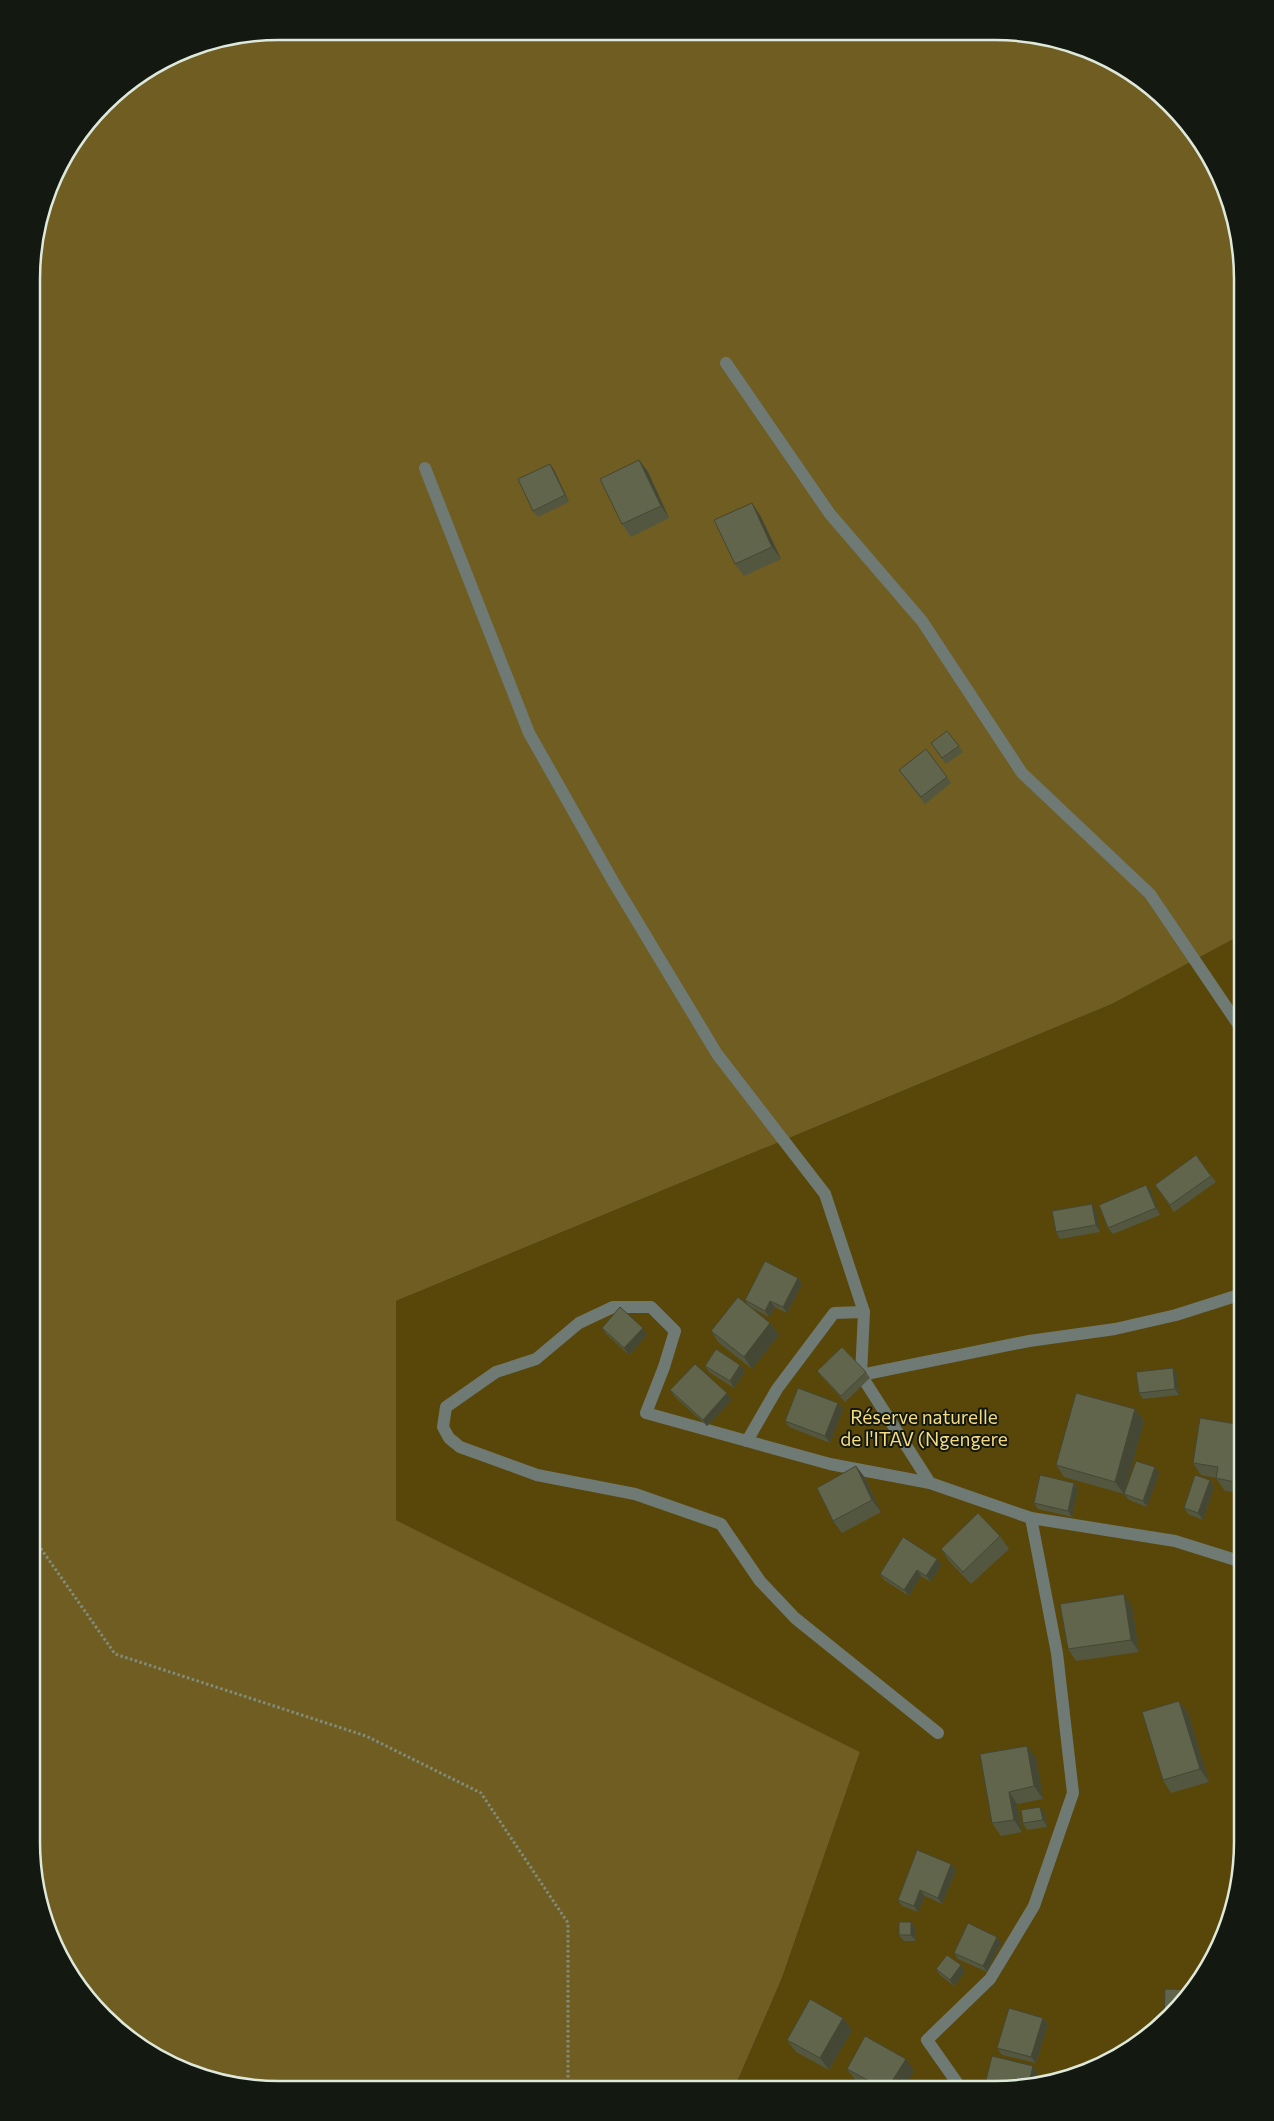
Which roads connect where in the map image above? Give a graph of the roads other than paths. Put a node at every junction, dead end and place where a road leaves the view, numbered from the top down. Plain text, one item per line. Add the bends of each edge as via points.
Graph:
1 (726, 363) dead end
2 (425, 468) dead end
3 (1234, 1018) edge
4 (1234, 1297) edge
5 (864, 1312) junction
6 (861, 1375) junction
7 (747, 1441) junction
8 (930, 1483) junction
9 (1031, 1518) junction
10 (1234, 1559) edge
11 (938, 1733) dead end
12 (956, 2081) edge

1 - 3 street via 830,514 922,622 1022,773 1150,894
2 - 5 street via 529,733 717,1054 826,1194
4 - 6 street via 1176,1315 1115,1329 1029,1341
5 - 6 street
5 - 7 street via 834,1313 777,1389
6 - 8 street
7 - 8 street via 830,1464
7 - 11 street via 646,1413 675,1331 651,1307 613,1307 579,1323 536,1359 496,1372 446,1407 443,1427 448,1438 460,1447 537,1475 635,1494 721,1524 760,1581 795,1618
8 - 9 street
9 - 10 street via 1175,1541
9 - 12 street via 1057,1653 1074,1793 1034,1906 990,1979 927,2040

